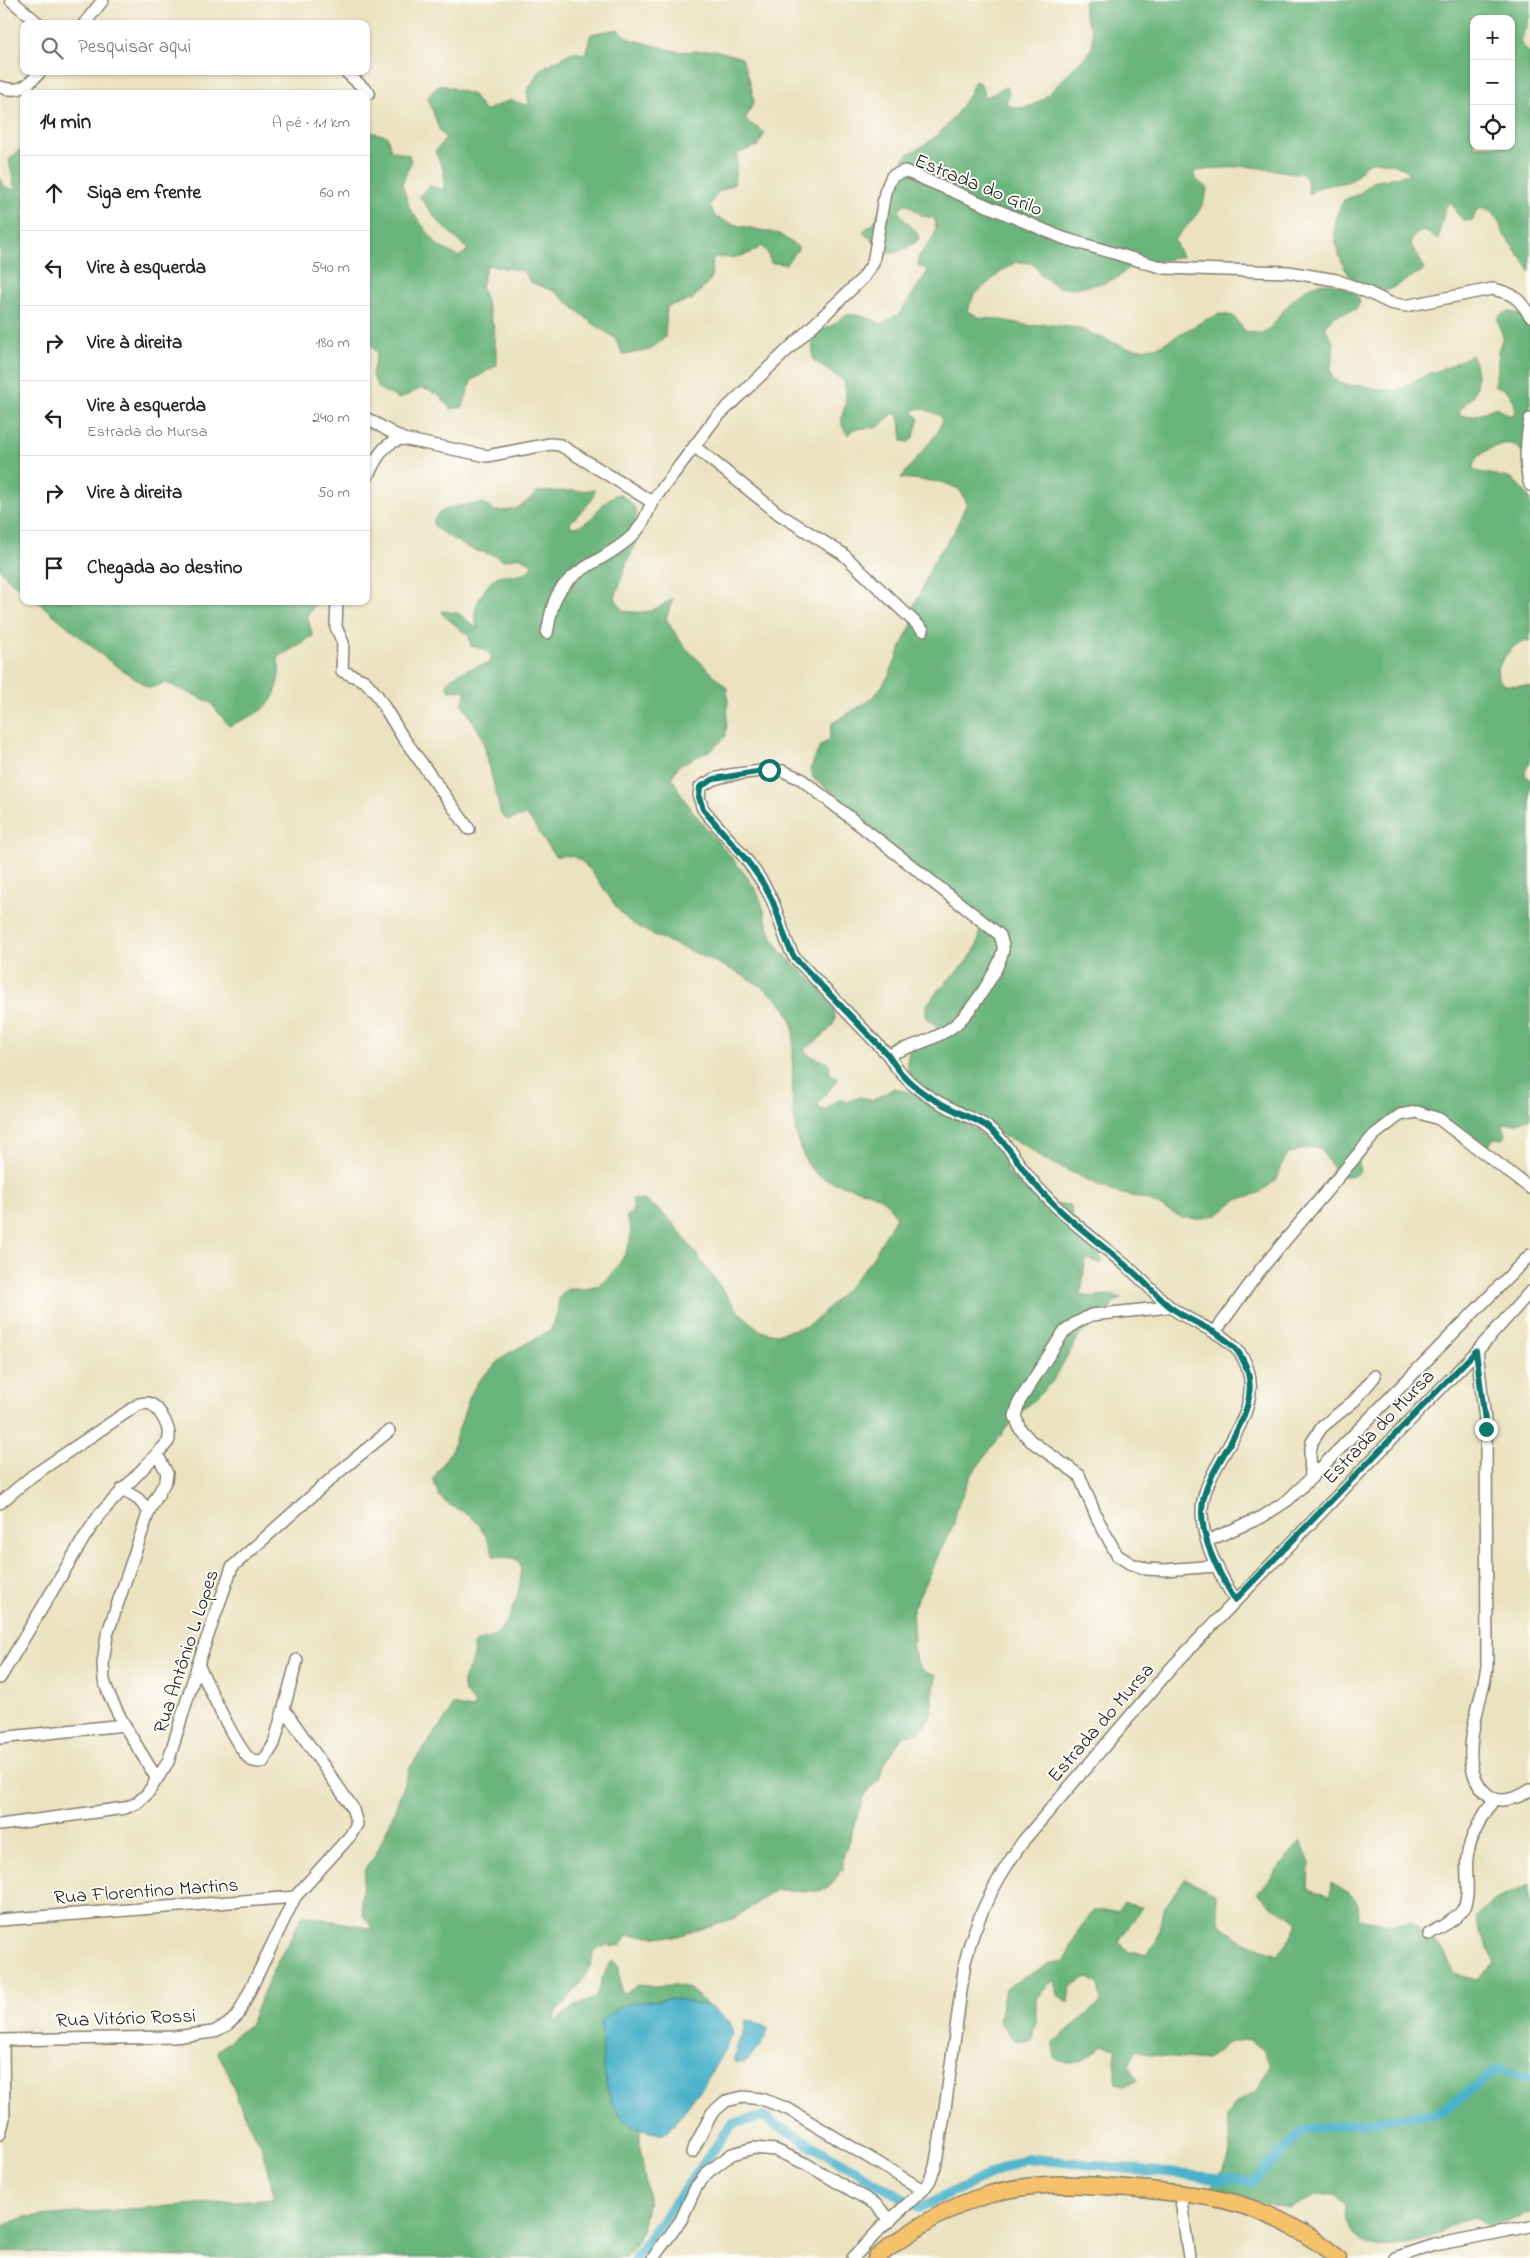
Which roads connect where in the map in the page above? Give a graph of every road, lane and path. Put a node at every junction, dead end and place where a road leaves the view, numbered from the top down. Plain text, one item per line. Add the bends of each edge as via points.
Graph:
1 (11, 0) edge
2 (103, 0) edge
3 (34, 20) edge
4 (87, 20) edge
5 (37, 75) edge
6 (350, 75) edge
7 (0, 87) edge
8 (366, 90) edge
9 (1530, 316) edge
10 (1530, 419) edge
11 (370, 420) edge
12 (403, 439) junction
13 (695, 447) junction
14 (370, 471) edge
15 (1530, 486) edge
16 (652, 502) junction
17 (337, 605) edge
18 (923, 630) dead end
19 (547, 634) dead end
20 (469, 829) dead end
21 (888, 1055) junction
22 (1530, 1188) edge
23 (1530, 1255) edge
24 (1530, 1292) edge
25 (1170, 1307) junction
26 (1215, 1332) junction
27 (1476, 1351) junction
28 (1375, 1376) dead end
29 (389, 1431) dead end
30 (157, 1454) junction
31 (1310, 1478) junction
32 (122, 1489) junction
33 (0, 1503) edge
34 (149, 1511) junction
35 (1207, 1541) junction
36 (1216, 1566) junction
37 (1235, 1600) junction
38 (297, 1660) dead end
39 (198, 1664) junction
40 (0, 1678) edge
41 (284, 1709) junction
42 (124, 1725) junction
43 (0, 1738) edge
44 (157, 1779) junction
45 (1530, 1790) edge
46 (1494, 1799) junction
47 (0, 1825) edge
48 (295, 1897) junction
49 (0, 1920) edge
50 (1429, 1934) dead end
51 (1, 2040) edge
52 (0, 2134) edge
53 (692, 2152) dead end
54 (923, 2191) junction
55 (1180, 2193) junction
56 (891, 2220) junction
57 (1530, 2226) edge
58 (653, 2258) edge
59 (853, 2258) edge
60 (876, 2258) edge
61 (1189, 2258) edge
62 (1338, 2258) edge
63 (1395, 2258) edge

1 - 3 street
2 - 4 street
5 - 7 street via 26,87 16,90
6 - 8 street
9 - 13 street, Estrada do Grilo via 1521,301 1506,292 1492,289 1405,306 1336,280 1288,272 1164,268 1063,238 906,171 892,176 885,192 873,263 863,278 715,419
10 - 15 street via 1527,460
11 - 12 street
12 - 14 street via 388,444
12 - 16 street via 487,456 540,445 560,445
13 - 16 street, Estrada do Grilo
13 - 18 street via 779,514 843,554
16 - 19 street, Estrada do Grilo via 632,536 578,573 560,590
17 - 20 street via 336,627 343,643 342,670 365,681 377,695 402,736
21 - 21 street via 794,957 785,942 770,895 703,809 700,787 722,777 769,770 783,771 801,779 1000,935 1003,948 999,964 956,1024 934,1037
21 - 25 street via 900,1074 930,1099 989,1128 1038,1190
22 - 26 street via 1439,1119 1417,1112 1400,1115 1374,1135 1261,1269
23 - 31 street
24 - 27 street, Estrada do Mursa
25 - 26 street
25 - 36 street via 1091,1315 1074,1324 1063,1333 1019,1402 1015,1416 1020,1429 1031,1441 1079,1475 1117,1555 1131,1564 1164,1570
26 - 35 street via 1242,1357 1249,1383 1243,1422 1206,1487 1202,1503
27 - 37 street, Estrada do Mursa
27 - 46 street via 1486,1429 1487,1667 1470,1744 1472,1773 1483,1792
28 - 31 street via 1355,1400 1322,1427 1312,1442
29 - 39 street, Rua Antônio L. Lopes via 232,1567
30 - 32 street
30 - 33 street via 168,1442 169,1431 157,1409 147,1402 139,1404 32,1476
30 - 34 street via 167,1473
31 - 35 street via 1288,1500 1262,1518
32 - 34 street
32 - 40 street via 84,1538
34 - 42 street via 104,1648 104,1681
35 - 36 street
36 - 37 street
37 - 54 street, Estrada do Mursa via 1173,1666 1006,1864 970,1940 936,2158
38 - 41 street
39 - 41 street via 250,1760 263,1762 268,1757
39 - 44 street, Rua Antônio L. Lopes via 168,1762
41 - 48 street, Rua Vitório Rossi via 352,1806 357,1824
42 - 43 street
42 - 44 street
44 - 47 street, Rua Antônio L. Lopes via 147,1794 125,1808
45 - 46 street via 1518,1798
46 - 50 street via 1473,1834 1466,1859 1464,1908
48 - 49 street, Rua Florentino Martins
48 - 51 street, Rua Vitório Rossi via 238,2015 213,2032 174,2037
51 - 52 street via 4,2118
53 - 54 street via 712,2113 726,2101 742,2097 762,2099 788,2109
54 - 56 street, Estrada do Mursa
55 - 60 main road via 1052,2183 997,2192 936,2217
55 - 61 street
55 - 62 main road via 1231,2202 1262,2213 1291,2225
56 - 58 street via 875,2204 806,2164 775,2150 754,2148 732,2154 708,2172 696,2187 681,2220
56 - 59 street, Estrada do Mursa
57 - 63 street

